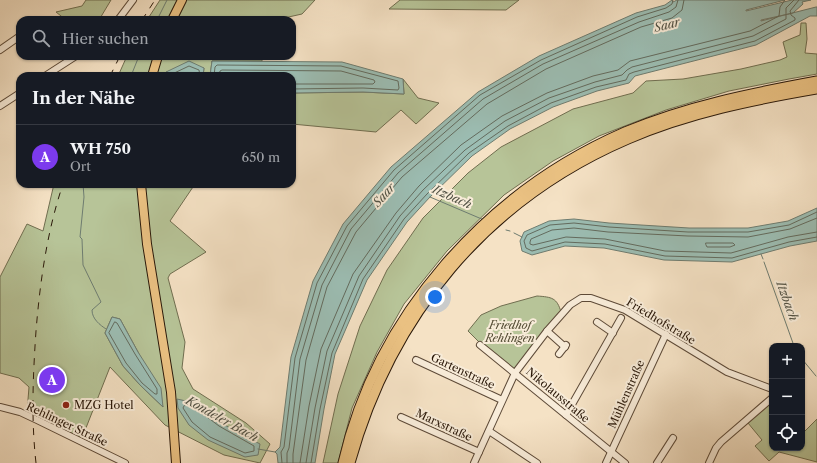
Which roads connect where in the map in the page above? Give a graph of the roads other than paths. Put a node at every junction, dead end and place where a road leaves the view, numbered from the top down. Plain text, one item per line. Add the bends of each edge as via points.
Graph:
1 (133, 0) edge
2 (182, 0) edge
3 (121, 16) edge
4 (174, 16) edge
5 (16, 39) edge
6 (0, 50) edge
7 (70, 60) edge
8 (157, 60) edge
9 (51, 72) edge
10 (153, 72) edge
11 (817, 81) edge
12 (817, 89) edge
13 (16, 96) edge
14 (0, 106) edge
15 (141, 188) edge
16 (621, 318) dead end
17 (597, 322) dead end
18 (547, 331) junction
19 (613, 333) junction
20 (666, 334) junction
21 (480, 345) dead end
22 (558, 354) dead end
23 (416, 360) dead end
24 (515, 373) junction
25 (769, 389) edge
26 (502, 400) junction
27 (769, 401) edge
28 (0, 407) edge
29 (566, 415) junction
30 (401, 417) dead end
31 (488, 431) junction
32 (673, 438) dead end
33 (479, 452) junction
34 (611, 452) junction
35 (125, 463) edge
36 (176, 463) edge
37 (343, 463) edge
38 (350, 463) edge
39 (474, 463) edge
40 (537, 463) edge
41 (606, 463) edge
42 (625, 463) edge
43 (657, 463) edge
44 (709, 463) edge

1 - 3 street
2 - 4 main road
5 - 6 street
7 - 9 street
8 - 10 main road
11 - 37 highway via 729,99 645,124 574,158 511,200 456,251 405,317 366,392
12 - 38 highway via 731,106 648,131 578,164 516,206 462,256 412,322 388,361 365,417
13 - 14 street
15 - 36 main road via 171,392
16 - 19 street
17 - 19 street
18 - 20 street, Friedhofstraße via 570,305 586,297 616,306
18 - 22 street via 566,345
18 - 24 street, Friedhofstraße
19 - 29 street
20 - 25 street, Friedhofstraße via 727,372
20 - 34 street, Mühlenstraße
21 - 24 street, Nikolausstraße
23 - 26 street, Gartenstraße
24 - 26 street, Friedhofstraße
24 - 29 street, Nikolausstraße
26 - 31 street, Friedhofstraße
27 - 44 street via 720,442
28 - 35 street, Rehlinger Straße via 20,412
29 - 34 street, Nikolausstraße
30 - 33 street, Marxstraße
31 - 33 street, Friedhofstraße
31 - 40 street
32 - 43 street
33 - 39 street, Friedhofstraße
34 - 41 street, Mühlenstraße
34 - 42 street, Nikolausstraße

